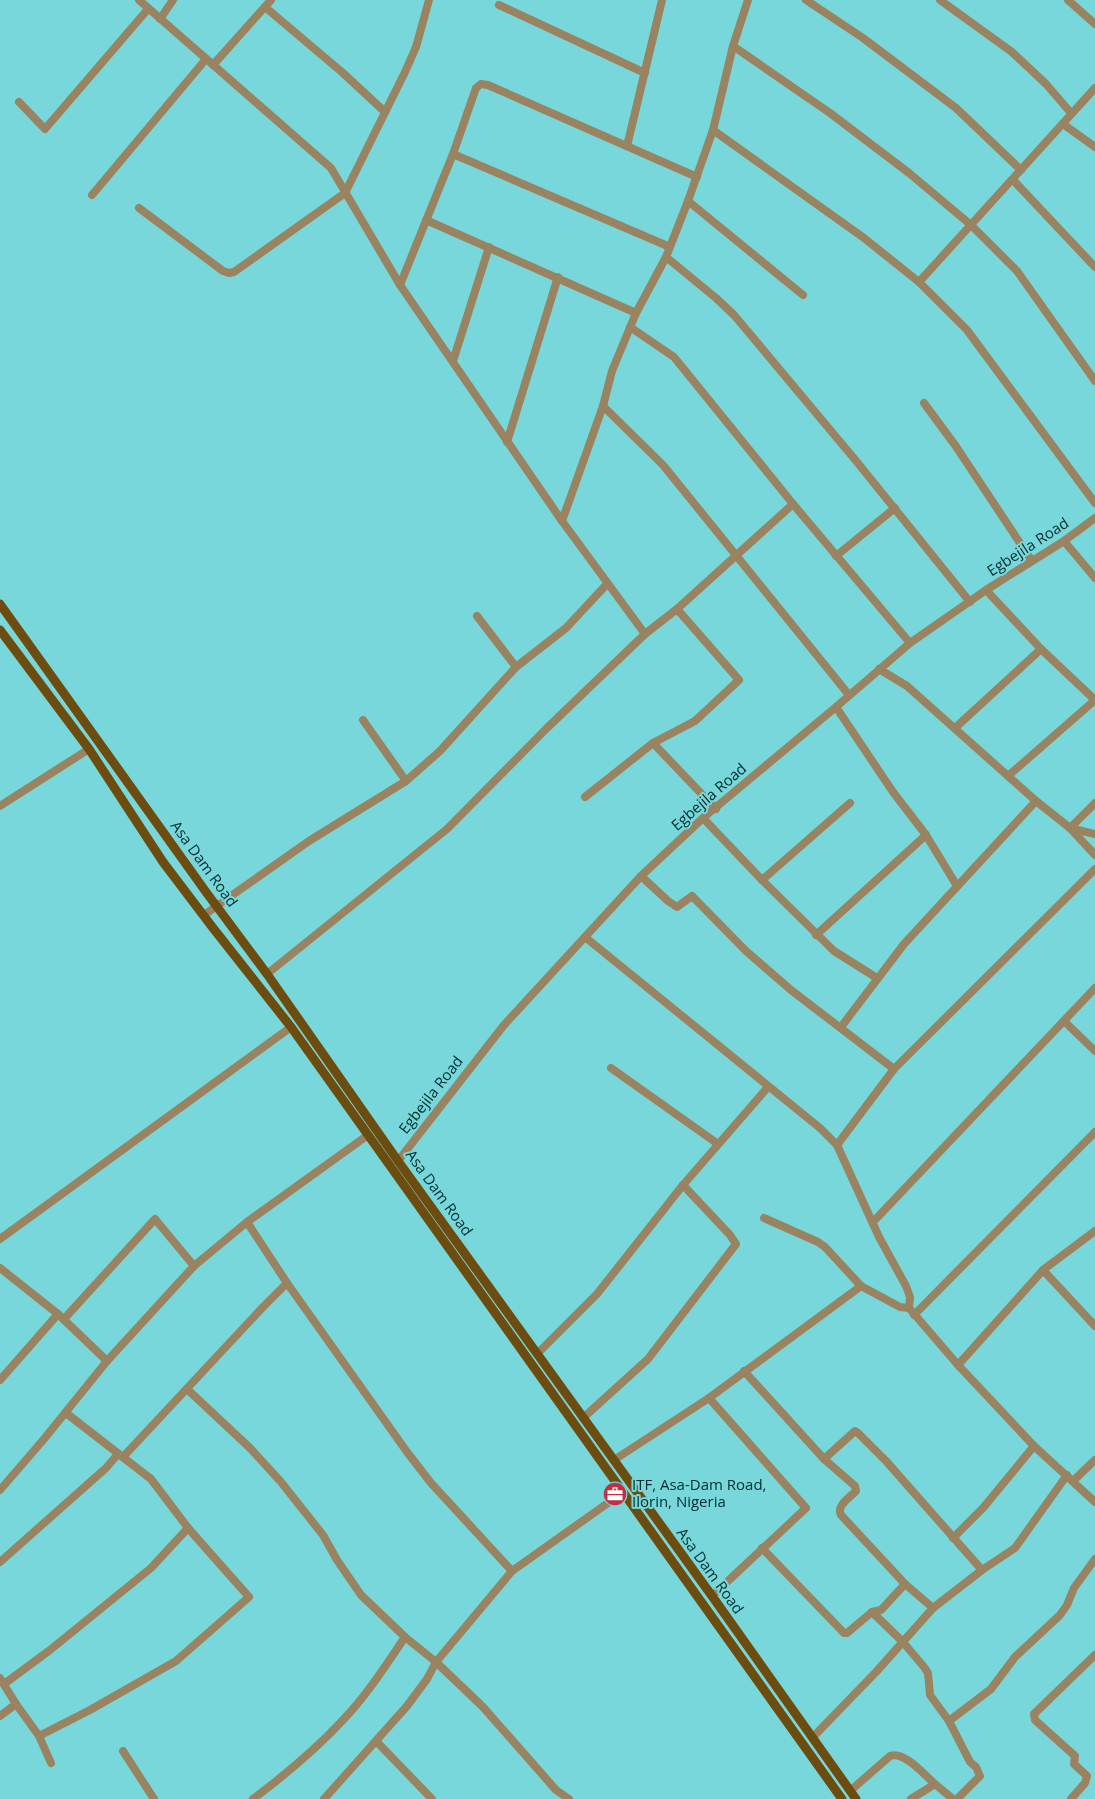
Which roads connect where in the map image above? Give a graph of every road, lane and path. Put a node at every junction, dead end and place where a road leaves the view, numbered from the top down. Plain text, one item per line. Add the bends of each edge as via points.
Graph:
1 (139, 0) edge
2 (173, 0) edge
3 (271, 0) edge
4 (662, 0) edge
5 (748, 0) edge
6 (806, 0) edge
7 (940, 0) edge
8 (1068, 0) edge
9 (426, 2) edge
10 (500, 5) dead end
11 (265, 8) junction
12 (148, 9) junction
13 (160, 19) junction
14 (1095, 24) edge
15 (733, 46) junction
16 (206, 59) junction
17 (213, 65) junction
18 (645, 73) junction
19 (1095, 88) edge
20 (20, 102) dead end
21 (385, 112) junction
22 (1071, 113) junction
23 (1063, 124) junction
24 (713, 130) junction
25 (628, 146) junction
26 (1095, 147) edge
27 (452, 154) junction
28 (1021, 170) junction
29 (697, 177) junction
30 (1013, 180) junction
31 (345, 193) junction
32 (92, 195) dead end
33 (688, 202) junction
34 (139, 208) dead end
35 (426, 220) junction
36 (971, 225) junction
37 (489, 247) junction
38 (670, 247) junction
39 (666, 257) junction
40 (1095, 267) edge
41 (558, 277) junction
42 (919, 282) junction
43 (400, 285) junction
44 (803, 295) dead end
45 (636, 313) junction
46 (630, 327) junction
47 (453, 361) junction
48 (1095, 381) edge
49 (924, 403) dead end
50 (603, 406) junction
51 (507, 442) junction
52 (1095, 503) edge
53 (793, 504) junction
54 (895, 508) junction
55 (1095, 518) edge
56 (562, 521) junction
57 (1064, 541) junction
58 (836, 556) junction
59 (736, 557) junction
60 (1032, 561) junction
61 (1095, 578) edge
62 (607, 584) junction
63 (986, 590) junction
64 (970, 602) junction
65 (0, 604) edge
66 (677, 609) junction
67 (477, 616) dead end
68 (0, 630) edge
69 (645, 634) junction
70 (910, 643) junction
71 (1041, 649) junction
72 (516, 668) junction
73 (879, 669) junction
74 (849, 695) junction
75 (1095, 700) edge
76 (836, 707) junction
77 (363, 720) dead end
78 (955, 728) junction
79 (653, 743) junction
80 (89, 749) junction
81 (1008, 776) junction
82 (406, 781) junction
83 (585, 797) dead end
84 (1036, 801) junction
85 (850, 803) dead end
86 (1095, 803) edge
87 (0, 806) edge
88 (716, 809) junction
89 (704, 818) junction
90 (1070, 828) junction
91 (1095, 834) edge
92 (926, 835) junction
93 (1095, 855) edge
94 (1095, 869) edge
95 (641, 876) junction
96 (762, 880) junction
97 (957, 886) junction
98 (216, 905) junction
99 (204, 915) junction
100 (816, 935) junction
101 (585, 937) junction
102 (267, 974) junction
103 (878, 978) junction
104 (1095, 988) edge
105 (1064, 1021) junction
106 (291, 1027) junction
107 (841, 1027) junction
108 (1095, 1051) edge
109 (611, 1068) dead end
110 (894, 1069) junction
111 (768, 1087) junction
112 (1095, 1132) edge
113 (368, 1135) junction
114 (718, 1144) junction
115 (837, 1145) junction
116 (398, 1161) junction
117 (683, 1185) junction
118 (764, 1218) dead end
119 (247, 1222) junction
120 (873, 1222) junction
121 (1095, 1231) edge
122 (0, 1239) edge
123 (194, 1266) junction
124 (0, 1268) edge
125 (1043, 1270) junction
126 (287, 1283) junction
127 (861, 1286) junction
128 (911, 1312) junction
129 (61, 1317) junction
130 (1095, 1326) edge
131 (538, 1353) junction
132 (107, 1361) junction
133 (958, 1365) junction
134 (744, 1371) junction
135 (0, 1380) edge
136 (187, 1389) junction
137 (709, 1398) junction
138 (66, 1413) junction
139 (583, 1418) junction
140 (1034, 1446) junction
141 (120, 1456) junction
142 (824, 1459) junction
143 (614, 1460) junction
144 (1095, 1460) edge
145 (1067, 1475) junction
146 (1073, 1481) junction
147 (0, 1490) edge
148 (622, 1493) junction
149 (1095, 1502) edge
150 (188, 1528) junction
151 (953, 1538) junction
152 (672, 1542) junction
153 (661, 1547) junction
154 (762, 1548) junction
155 (1095, 1559) edge
156 (0, 1562) edge
157 (982, 1570) junction
158 (512, 1571) junction
159 (905, 1584) junction
160 (712, 1596) junction
161 (933, 1608) junction
162 (872, 1612) junction
163 (405, 1637) junction
164 (902, 1641) junction
165 (1095, 1655) edge
166 (436, 1662) junction
167 (2, 1681) edge
168 (16, 1704) junction
169 (0, 1716) edge
170 (949, 1721) junction
171 (39, 1736) junction
172 (813, 1738) junction
173 (376, 1741) junction
174 (123, 1751) dead end
175 (51, 1763) dead end
176 (935, 1784) junction
177 (850, 1791) junction
178 (154, 1799) edge
179 (253, 1799) edge
180 (324, 1799) edge
181 (432, 1799) edge
182 (569, 1799) edge
183 (842, 1799) edge
184 (856, 1799) edge
185 (911, 1799) edge
186 (955, 1799) edge
187 (1071, 1799) edge

1 - 12 street
2 - 13 street
3 - 11 street
4 - 18 street
5 - 15 street
6 - 28 street via 956,108
7 - 22 street via 1012,52
8 - 14 street
9 - 21 street via 416,47
10 - 18 street
11 - 17 street
11 - 21 street
12 - 13 street
12 - 20 street via 45,129
13 - 16 street
15 - 24 street
15 - 36 street via 830,113
16 - 17 street
16 - 32 street
17 - 31 street via 331,168
18 - 25 street
19 - 22 street
21 - 31 street
22 - 23 street
23 - 26 street
23 - 28 street
24 - 29 street
24 - 42 street via 864,238
25 - 27 street via 488,84 481,84 476,88
25 - 29 street
27 - 35 street
27 - 38 street
28 - 30 street
29 - 33 street
30 - 36 street
30 - 40 street
31 - 34 street via 229,273
31 - 43 street
33 - 38 street
33 - 44 street
35 - 37 street
35 - 43 street
36 - 42 street
36 - 48 street via 1017,270
37 - 41 street
37 - 47 street
38 - 39 street
39 - 45 street
39 - 54 street via 734,315
41 - 45 street
41 - 51 street
42 - 52 street via 967,330
43 - 47 street
45 - 46 street
46 - 50 street via 612,371
46 - 53 street via 674,357
47 - 51 street
49 - 60 street
50 - 56 street
50 - 59 street via 663,465
51 - 56 street
53 - 58 street
53 - 59 street
54 - 58 street
54 - 64 street
55 - 57 street, Egbejila Road
56 - 62 street
57 - 60 street, Egbejila Road
57 - 61 street
58 - 70 street
59 - 66 street
59 - 74 street
60 - 63 street, Egbejila Road
62 - 69 street
62 - 72 street via 566,628
63 - 64 street, Egbejila Road
63 - 71 street
64 - 70 street, Egbejila Road
65 - 98 main road, Asa Dam Road
66 - 69 street
66 - 79 street via 740,680 695,721
67 - 72 street
68 - 80 main road, Asa Dam Road
69 - 102 street via 447,830
70 - 73 street, Egbejila Road
71 - 75 street
71 - 78 street
72 - 82 street via 440,751
73 - 74 street, Egbejila Road
73 - 78 street via 907,686
74 - 76 street, Egbejila Road
75 - 81 street
76 - 88 street, Egbejila Road
76 - 92 street
77 - 82 street
78 - 81 street
79 - 83 street
79 - 88 street
80 - 87 street
80 - 99 main road, Asa Dam Road via 164,862
81 - 84 street
82 - 98 street via 309,841
84 - 90 street
84 - 97 street
85 - 96 street
86 - 90 street
88 - 89 street, Egbejila Road
89 - 95 street, Egbejila Road
89 - 96 street
90 - 91 street
90 - 93 street
92 - 97 street
92 - 100 street
94 - 110 street
95 - 101 street, Egbejila Road
95 - 107 street via 677,907 692,896 746,951
96 - 100 street
97 - 103 street
98 - 99 street
98 - 102 main road, Asa Dam Road
99 - 106 main road, Asa Dam Road
100 - 103 street via 834,952
101 - 111 street
101 - 116 street, Egbejila Road via 504,1025
102 - 116 main road, Asa Dam Road
103 - 107 street
104 - 105 street
105 - 108 street
105 - 120 street
106 - 113 main road, Asa Dam Road
106 - 122 street
107 - 110 street
109 - 114 street
110 - 115 street
111 - 114 street
111 - 115 street
112 - 128 street
113 - 119 street
113 - 148 main road, Asa Dam Road
114 - 117 street
115 - 120 street
116 - 131 main road, Asa Dam Road
117 - 131 street via 597,1294
117 - 139 street via 736,1244 648,1359
118 - 127 street via 818,1242
119 - 123 street
119 - 126 street
120 - 128 street via 906,1286
121 - 125 street
123 - 129 street via 155,1219
123 - 132 street
124 - 129 street
125 - 130 street
125 - 133 street
126 - 136 street
126 - 158 street via 431,1483
127 - 128 street
127 - 134 street
128 - 133 street
129 - 132 street
129 - 135 street
131 - 139 main road, Asa Dam Road
132 - 138 street
133 - 140 street
134 - 137 street
134 - 142 street
136 - 141 street
136 - 163 street via 281,1482 323,1535 361,1595
137 - 143 street
137 - 154 street via 806,1508
138 - 141 street
138 - 147 street
139 - 143 main road, Asa Dam Road
140 - 145 street
140 - 151 street via 983,1508
141 - 150 street via 151,1479
141 - 156 street
142 - 151 street via 855,1431 886,1461
142 - 159 street via 857,1489 840,1508 841,1515
143 - 152 main road, Asa Dam Road
144 - 146 street
145 - 146 street
145 - 157 street via 1015,1548
146 - 149 street
148 - 153 main road, Asa Dam Road
148 - 158 street
150 - 167 street via 151,1568 50,1650
150 - 171 street via 249,1597 176,1661
151 - 157 street
152 - 153 main road
152 - 160 main road, Asa Dam Road
153 - 183 main road, Asa Dam Road
154 - 160 street
154 - 162 street via 844,1633
155 - 170 street via 1060,1615 1015,1657 991,1689
157 - 161 street
158 - 166 street
159 - 161 street
159 - 162 street via 881,1610
160 - 172 main road, Asa Dam Road
161 - 164 street
162 - 164 street
163 - 166 street
163 - 179 street via 370,1689 344,1720
164 - 170 street via 928,1673 930,1695
164 - 172 street
165 - 187 street via 1034,1714 1035,1720 1075,1756 1074,1764 1087,1776
166 - 173 street via 407,1706
166 - 182 street via 483,1708 556,1790
167 - 168 street
168 - 169 street
168 - 171 street
170 - 186 street via 980,1776
171 - 175 street
172 - 177 main road, Asa Dam Road
173 - 180 street
173 - 181 street
174 - 178 street
176 - 177 street via 904,1757 895,1755
176 - 185 street
176 - 186 street
177 - 184 main road, Asa Dam Road

